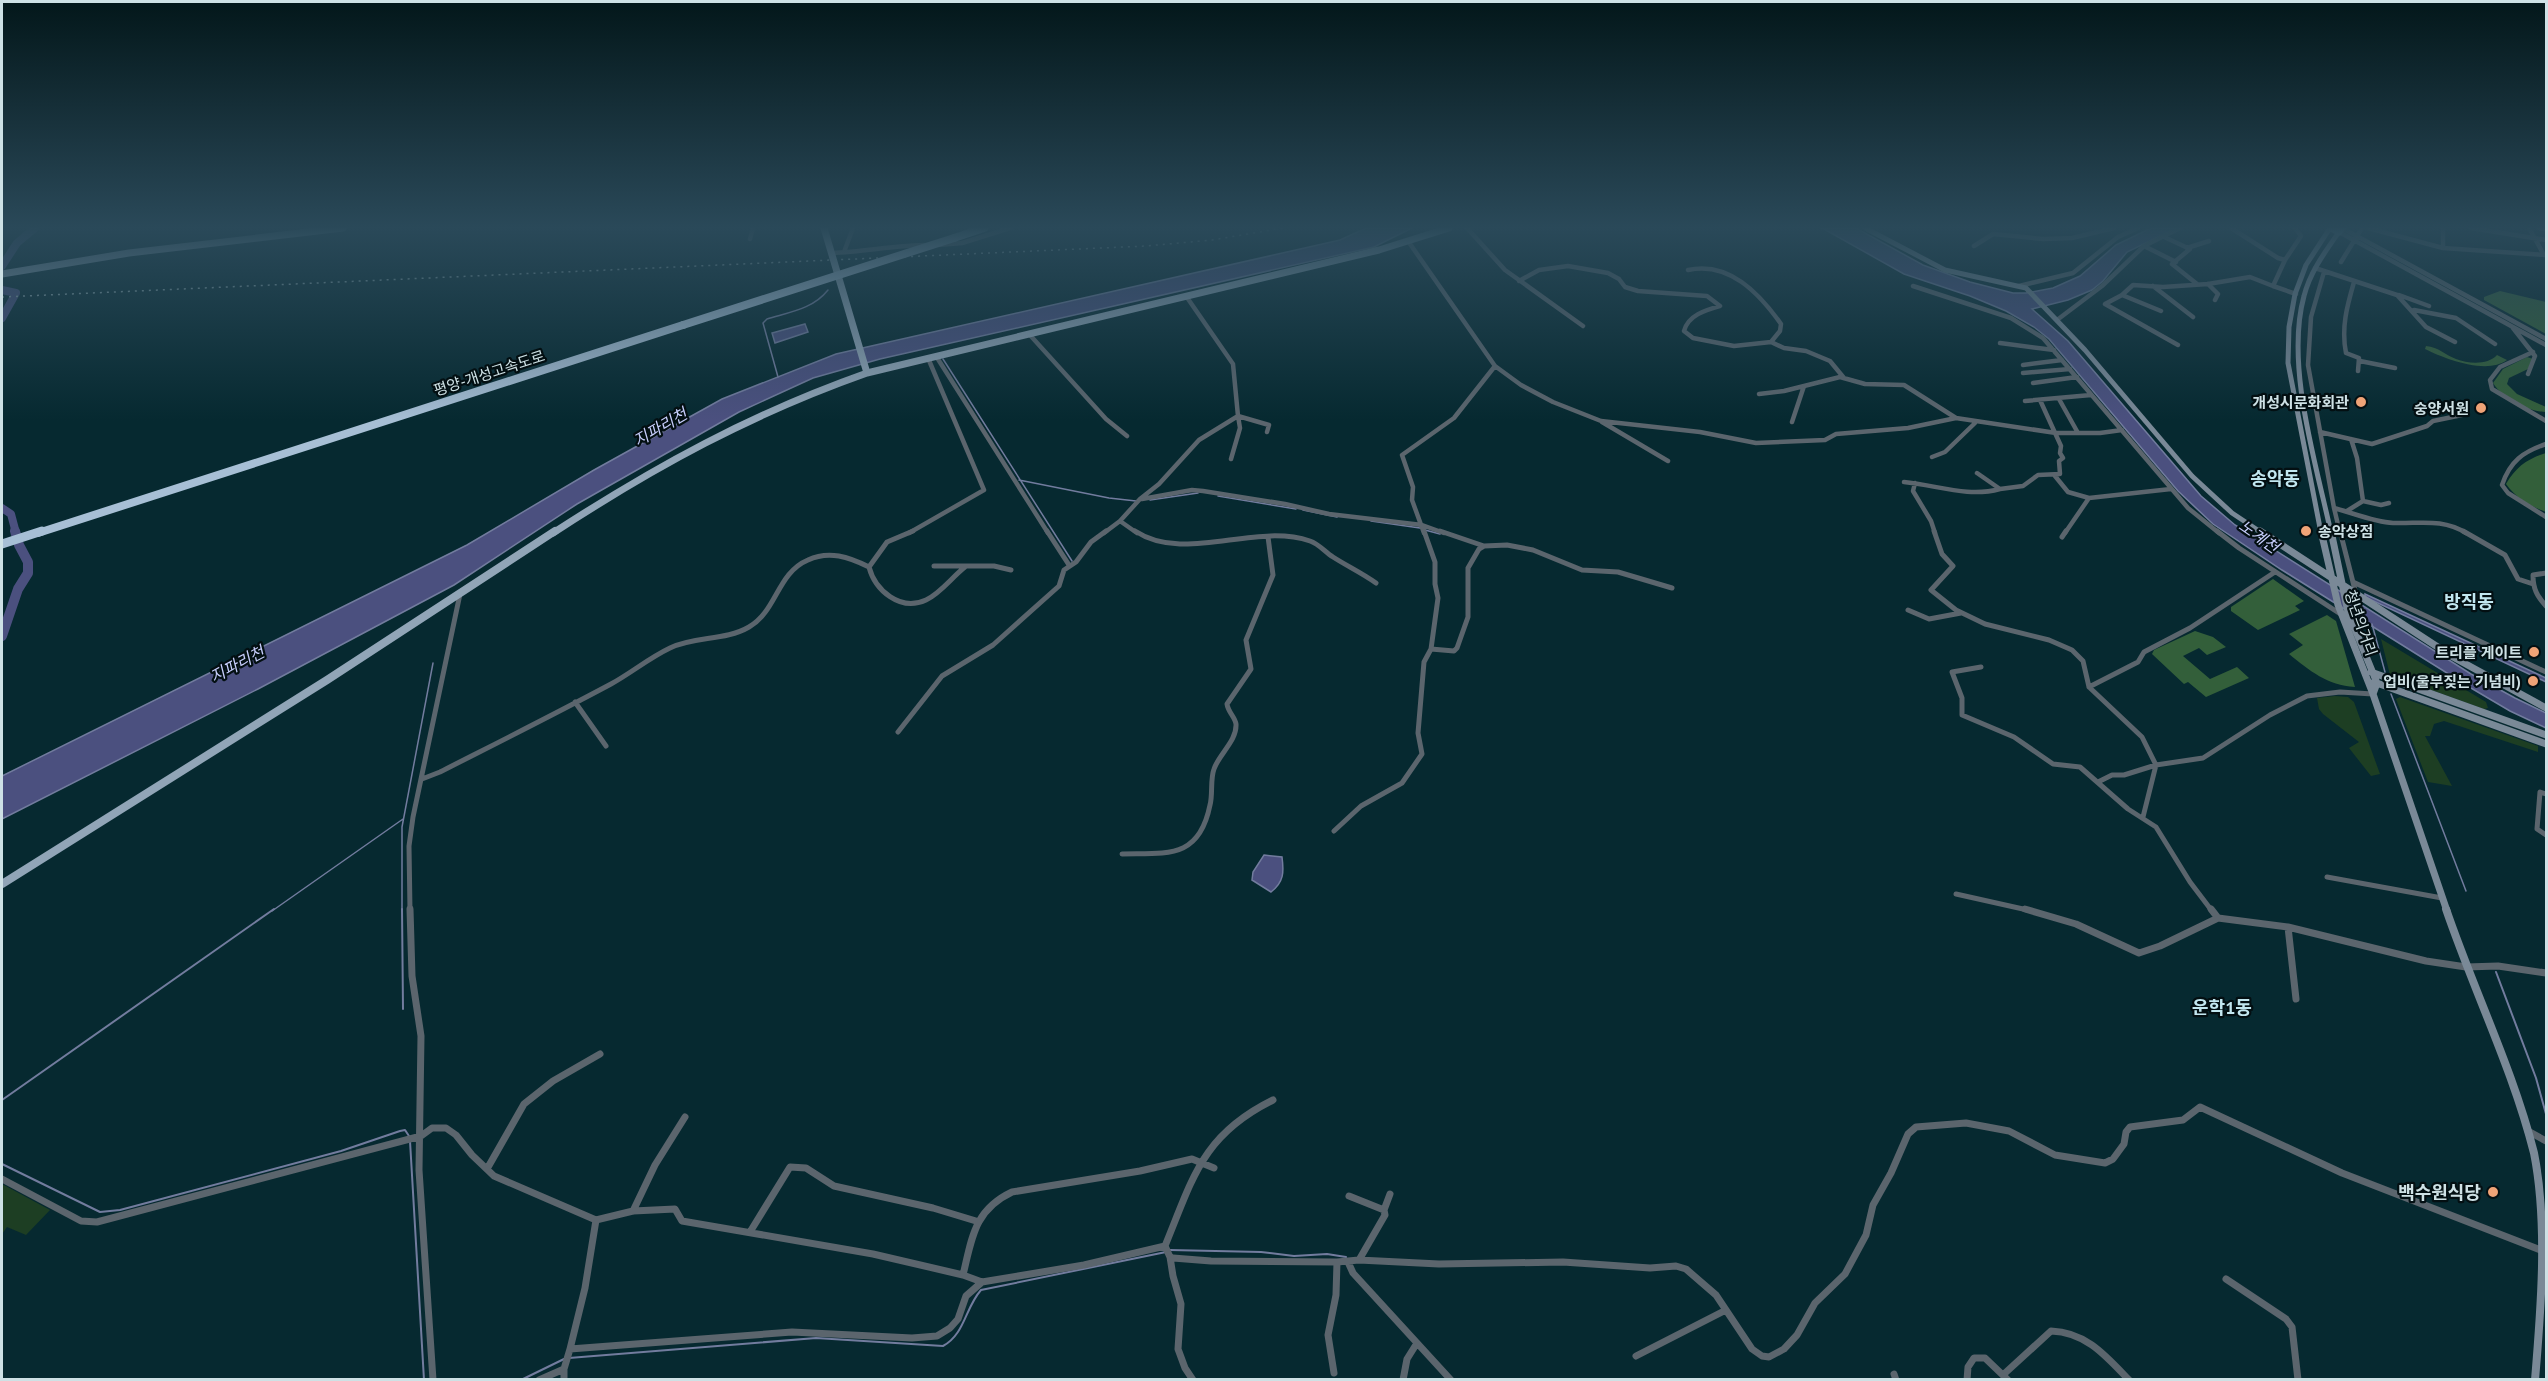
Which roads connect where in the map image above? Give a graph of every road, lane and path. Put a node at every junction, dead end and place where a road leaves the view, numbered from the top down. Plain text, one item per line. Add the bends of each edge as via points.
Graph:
1 (775, 292) edge
2 (842, 292) edge
3 (1201, 292) edge
4 (1444, 292) edge
5 (1535, 292) edge
6 (1658, 292) edge
7 (1755, 292) edge
8 (1933, 292) edge
9 (2031, 292) edge
10 (2093, 292) edge
11 (2125, 292) edge
12 (2162, 292) edge
13 (2216, 292) edge
14 (2291, 292) edge
15 (2305, 292) edge
16 (2316, 292) edge
17 (2351, 292) edge
18 (2389, 292) edge
19 (2453, 292) edge
20 (2459, 292) edge
21 (2295, 294) joint
22 (2122, 295) junction
23 (2397, 295) junction
24 (1186, 296) junction
25 (2215, 300) dead end
26 (2429, 306) dead end
27 (2412, 310) junction
28 (2161, 311) dead end
29 (2193, 317) dead end
30 (2057, 320) junction
31 (2510, 324) junction
32 (1582, 326) dead end
33 (1029, 334) junction
34 (2547, 339) edge
35 (1771, 342) junction
36 (2455, 342) dead end
37 (2000, 343) dead end
38 (2495, 344) dead end
39 (2178, 345) dead end
40 (2547, 345) edge
41 (2056, 352) junction
42 (2533, 352) junction
43 (936, 356) junction
44 (928, 358) junction
45 (2062, 360) junction
46 (2360, 361) junction
47 (2023, 365) dead end
48 (1495, 366) junction
49 (2395, 368) dead end
50 (866, 369) junction
51 (2070, 369) junction
52 (2358, 371) dead end
53 (2023, 373) dead end
54 (2528, 374) dead end
55 (2077, 377) junction
56 (1844, 378) junction
57 (2033, 383) dead end
58 (1804, 386) junction
59 (1759, 394) dead end
60 (2091, 395) junction
61 (2059, 399) junction
62 (2040, 400) junction
63 (2025, 401) dead end
64 (2462, 415) dead end
65 (1238, 416) junction
66 (1956, 418) junction
67 (1601, 421) junction
68 (2547, 421) edge
69 (1792, 422) dead end
70 (1975, 423) junction
71 (2122, 430) junction
72 (1267, 432) dead end
73 (2320, 432) junction
74 (2056, 433) junction
75 (2078, 433) junction
76 (1127, 436) dead end
77 (2351, 439) junction
78 (2547, 444) edge
79 (1932, 456) dead end
80 (1231, 459) dead end
81 (1668, 461) dead end
82 (1977, 473) dead end
83 (2055, 476) junction
84 (1904, 482) dead end
85 (1915, 483) junction
86 (2000, 489) junction
87 (2171, 489) junction
88 (2089, 498) junction
89 (1139, 501) junction
90 (2362, 501) junction
91 (2389, 503) dead end
92 (2334, 508) junction
93 (2347, 512) junction
94 (2547, 517) edge
95 (1120, 520) junction
96 (51, 525) junction
97 (1422, 525) junction
98 (1268, 537) junction
99 (2062, 537) dead end
100 (2, 538) edge
101 (2, 544) edge
102 (1484, 546) junction
103 (1069, 565) junction
104 (934, 566) dead end
105 (869, 567) junction
106 (965, 567) junction
107 (1011, 570) dead end
108 (2275, 572) junction
109 (2547, 573) edge
110 (2353, 582) junction
111 (1376, 583) dead end
112 (2334, 584) junction
113 (2533, 585) junction
114 (1672, 588) dead end
115 (2344, 590) junction
116 (461, 592) junction
117 (2356, 596) junction
118 (2547, 606) edge
119 (1908, 610) dead end
120 (1961, 613) junction
121 (2345, 614) junction
122 (1431, 649) junction
123 (1981, 667) dead end
124 (2363, 669) junction
125 (2547, 672) edge
126 (2374, 673) junction
127 (2366, 679) junction
128 (2377, 683) junction
129 (2089, 687) junction
130 (2373, 694) junction
131 (574, 702) junction
132 (2547, 708) edge
133 (898, 732) dead end
134 (2547, 735) edge
135 (2547, 744) edge
136 (606, 746) dead end
137 (2156, 765) junction
138 (422, 778) junction
139 (2098, 782) junction
140 (2547, 794) edge
141 (2143, 818) junction
142 (1334, 831) dead end
143 (2547, 835) edge
144 (1122, 854) dead end
145 (2327, 877) dead end
146 (2, 884) edge
147 (1956, 894) dead end
148 (2442, 898) junction
149 (2218, 918) junction
150 (2288, 927) junction
151 (2466, 966) junction
152 (2547, 973) edge
153 (2296, 999) dead end
154 (600, 1054) dead end
155 (1273, 1100) dead end
156 (685, 1117) dead end
157 (2526, 1131) junction
158 (413, 1138) junction
159 (2547, 1141) edge
160 (1200, 1161) junction
161 (1214, 1168) dead end
162 (487, 1169) junction
163 (2, 1179) edge
164 (1390, 1194) dead end
165 (1349, 1196) dead end
166 (633, 1210) junction
167 (1384, 1210) junction
168 (596, 1220) junction
169 (976, 1221) junction
170 (750, 1232) junction
171 (1169, 1251) junction
172 (2543, 1251) junction
173 (1359, 1260) junction
174 (1337, 1262) junction
175 (1348, 1262) junction
176 (963, 1275) junction
177 (2226, 1279) dead end
178 (982, 1282) junction
179 (2544, 1301) edge
180 (1726, 1310) junction
181 (1417, 1343) junction
182 (569, 1352) junction
183 (1636, 1356) dead end
184 (565, 1366) junction
185 (1334, 1373) dead end
186 (2006, 1377) edge
187 (433, 1380) edge
188 (539, 1380) edge
189 (564, 1380) edge
190 (1193, 1380) edge
191 (1403, 1380) edge
192 (1451, 1380) edge
193 (1967, 1380) edge
194 (2129, 1380) edge
195 (2298, 1380) edge
196 (2535, 1380) edge

1 - 96 highway, 평양-개성고속도로, bridge
2 - 50 main road
3 - 24 main road
4 - 48 street
5 - 32 street
6 - 35 street via 1707,296 1720,306 1700,312 1686,323 1687,335 1734,346
7 - 35 street via 1782,324
8 - 41 street via 2011,318 2043,338
9 - 30 main road
10 - 30 street
11 - 22 street
12 - 29 street
13 - 25 street
14 - 21 street
15 - 115 main road, 청년의거리 via 2297,328 2297,364
16 - 73 street via 2308,332 2308,365
17 - 46 street via 2343,344 2346,352
18 - 23 street
19 - 31 street
20 - 34 street
21 - 112 main road, 청년의거리 via 2288,363
22 - 28 street
22 - 39 street via 2105,304
23 - 26 street
23 - 27 street
24 - 33 main road
24 - 65 street via 1233,364
27 - 36 street via 2426,327
27 - 38 street via 2456,318
30 - 112 main road via 2204,489
31 - 40 street
31 - 42 street
33 - 43 main road
33 - 76 street via 1106,419
35 - 56 street via 1821,356 1837,367
37 - 41 street
41 - 45 street
42 - 54 street via 2535,359
42 - 68 street via 2500,367 2490,381 2492,389
43 - 44 main road
43 - 103 street
44 - 50 main road
44 - 105 street via 984,490 887,542
45 - 47 street
45 - 51 street
46 - 49 street
46 - 52 street
48 - 67 street via 1529,390
48 - 97 street via 1454,418 1403,453 1413,487 1412,500
50 - 116 main road via 783,403 672,459 526,547
51 - 53 street
51 - 55 street
55 - 57 street
55 - 60 street
56 - 58 street via 1832,377
56 - 66 street via 1865,384 1904,385
58 - 59 street
58 - 69 street
60 - 61 street
60 - 71 street
61 - 62 street
61 - 75 street
62 - 63 street
62 - 74 street
64 - 77 street via 2372,444
65 - 72 street via 1269,425
65 - 80 street via 1240,428
65 - 89 street via 1200,440
66 - 67 street via 1908,428 1836,434 1825,440 1774,443
66 - 70 street
67 - 81 street
70 - 74 street
70 - 79 street via 1946,453
71 - 75 street
71 - 87 street
73 - 77 street
73 - 92 street
74 - 75 street
74 - 83 street via 2063,458 2059,461 2062,471
77 - 90 street
78 - 94 street via 2518,455 2502,485 2508,493
82 - 86 street
83 - 86 street via 2037,475 2023,486
83 - 88 street via 2068,492
84 - 85 street
85 - 86 street via 1952,492 1985,493
85 - 120 street via 1913,491 1931,521 1942,554 1953,566 1931,590
87 - 88 street
87 - 108 street via 2197,516
88 - 99 street
89 - 95 street
89 - 97 street via 1192,490 1329,514
90 - 91 street
90 - 93 street
92 - 93 street
92 - 110 street
93 - 113 street via 2392,523 2424,521 2453,525 2505,555 2518,579
95 - 98 street via 1148,539 1163,542 1202,544
95 - 103 street
96 - 100 highway, 평양-개성고속도로
96 - 101 highway, 평양-개성고속도로
97 - 102 street
97 - 122 street via 1435,562 1438,598
98 - 111 street via 1318,543 1333,557
98 - 144 street via 1273,575 1246,640 1251,669 1227,704 1236,726 1213,770 1212,803 1206,822 1189,845 1175,853
102 - 114 street via 1533,550 1582,570 1618,572
102 - 122 street via 1468,568 1468,617 1457,648
103 - 133 street via 1059,586 993,645 942,676
104 - 106 street
105 - 106 street via 880,590 894,598 918,603 935,594
105 - 131 street via 843,555 827,554 806,560 788,574 766,614 749,628 677,645
106 - 107 street
108 - 121 street
108 - 129 street via 2190,628 2144,652 2138,662
109 - 113 street via 2533,575
110 - 117 street
110 - 125 street
112 - 115 main road
112 - 121 main road, 청년의거리 via 2338,605
113 - 118 street via 2534,592
115 - 117 main road
115 - 121 main road, 청년의거리
116 - 138 street
116 - 146 main road
117 - 132 main road via 2483,675
119 - 120 street via 1929,619
120 - 129 street via 1991,626 2033,634 2071,650 2085,664
121 - 124 main road, 청년의거리
121 - 126 main road, 청년의거리
122 - 142 street via 1424,663 1419,762 1402,783 1361,806
123 - 139 street via 1952,672 1962,698 1962,715 2014,737 2053,764 2080,767
124 - 126 main road
124 - 127 main road, 청년의거리
126 - 128 main road, 청년의거리
126 - 134 main road
127 - 128 main road
127 - 130 main road, 청년의거리
128 - 130 main road
128 - 135 main road
129 - 137 street via 2142,736
130 - 137 street via 2307,696 2203,758
130 - 148 main road, 청년의거리
131 - 136 street
131 - 138 street
137 - 139 street
137 - 141 street
138 - 158 street via 409,846 412,976 421,1036
139 - 141 street
140 - 143 street via 2540,792 2537,828
141 - 149 street via 2156,827
145 - 148 street
147 - 149 street via 2046,914 2139,953
148 - 151 main road, 청년의거리
149 - 150 street
150 - 151 street via 2426,962
150 - 153 street
151 - 152 street
151 - 157 main road, 청년의거리
154 - 162 street via 553,1081 524,1104
155 - 160 street via 1240,1116
156 - 166 street
157 - 159 street
157 - 172 main road, 청년의거리 via 2540,1191
158 - 162 street via 432,1128 446,1128
158 - 163 street via 97,1222 81,1221
158 - 187 street
160 - 161 street
160 - 169 street via 1192,1159 1012,1192 996,1198
160 - 171 street
162 - 168 street
164 - 167 street
165 - 167 street
166 - 168 street
166 - 170 street via 675,1209 682,1221
167 - 173 street via 1383,1221
168 - 182 street
169 - 170 street via 834,1186 798,1166 790,1167
169 - 176 street
170 - 176 street
171 - 174 street via 1210,1261
171 - 178 street
171 - 190 street via 1181,1300 1176,1348
172 - 179 main road, 청년의거리
172 - 180 street via 2342,1173 2200,1107 2183,1120 2130,1127 2124,1144 2105,1163 2055,1155 2009,1131 1966,1123 1916,1128 1908,1134 1873,1205 1866,1235 1845,1274 1815,1303 1784,1349 1762,1356 1752,1349
173 - 175 street
173 - 180 street via 1676,1266 1699,1278
174 - 175 street
174 - 185 street via 1336,1295 1328,1335
175 - 181 street via 1353,1273
176 - 178 street
177 - 195 street via 2292,1327
178 - 182 street via 966,1296 958,1319 937,1336 792,1332
179 - 196 main road, 청년의거리
180 - 183 street
181 - 191 street via 1407,1359
181 - 192 street
182 - 184 street
184 - 188 street
184 - 189 street
186 - 193 street via 1985,1358 1974,1358
186 - 194 street via 2051,1330 2059,1330 2085,1337

